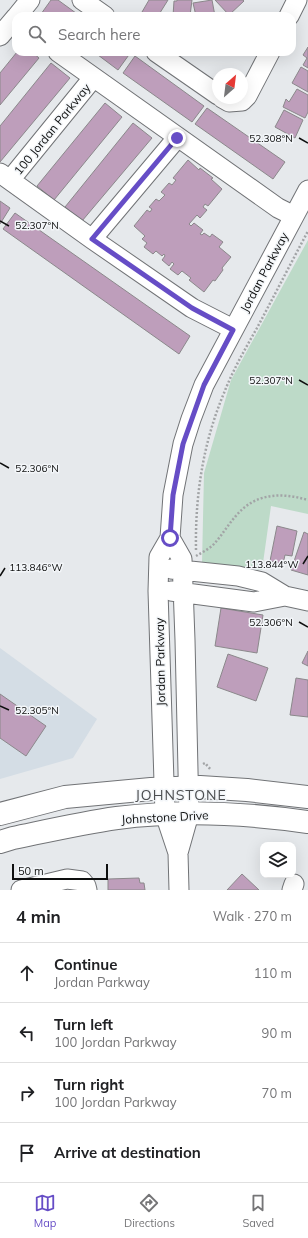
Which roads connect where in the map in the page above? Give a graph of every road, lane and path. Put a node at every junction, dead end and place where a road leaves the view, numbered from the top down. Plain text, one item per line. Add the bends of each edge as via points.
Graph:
1 (30, 0) edge
2 (82, 0) edge
3 (297, 0) edge
4 (21, 12) edge
5 (99, 12) edge
6 (291, 12) edge
7 (12, 22) edge
8 (0, 36) edge
9 (63, 56) edge
10 (162, 56) edge
11 (268, 56) edge
12 (93, 78) junction
13 (212, 91) edge
14 (248, 94) edge
15 (177, 138) junction
16 (5, 177) edge
17 (308, 190) edge
18 (294, 216) junction
19 (308, 231) edge
20 (92, 239) junction
21 (233, 330) junction
22 (308, 500) edge
23 (170, 538) junction
24 (196, 556) junction
25 (187, 565) junction
26 (159, 569) junction
27 (158, 591) junction
28 (183, 592) junction
29 (285, 596) junction
30 (308, 601) edge
31 (188, 788) junction
32 (164, 789) junction
33 (308, 797) edge
34 (0, 814) edge
35 (165, 814) junction
36 (189, 814) junction
37 (308, 822) edge
38 (0, 842) edge
39 (178, 853) junction
40 (21, 890) edge
41 (87, 890) edge
42 (178, 890) edge

1 - 4 street
2 - 5 street
3 - 6 street
7 - 8 street
9 - 12 street, 100 Jordan Parkway
10 - 13 street
11 - 14 street
12 - 15 street, 100 Jordan Parkway
12 - 16 street, 100 Jordan Parkway
15 - 18 street, 100 Jordan Parkway via 278,208
15 - 20 street
16 - 20 street, 100 Jordan Parkway
17 - 18 street, Jordan Parkway
18 - 21 street, Jordan Parkway
19 - 24 path via 235,370 215,417 199,482
20 - 21 street, 100 Jordan Parkway via 192,308
21 - 23 street, Jordan Parkway via 204,385 183,444 173,495
22 - 24 path via 295,496 274,495 260,498 244,507 211,546
23 - 25 street, Jordan Parkway
23 - 26 street, Jordan Parkway via 159,557
24 - 25 path
25 - 26 street
25 - 28 street, Jordan Parkway
25 - 29 street via 262,582
26 - 27 street, Jordan Parkway
27 - 28 street
27 - 32 street, Jordan Parkway
28 - 29 street via 254,602
28 - 31 street, Jordan Parkway
29 - 30 street
31 - 32 main road
31 - 33 main road via 246,790
31 - 36 street, Jordan Parkway
32 - 34 main road via 65,798
32 - 35 street, Jordan Parkway
35 - 36 main road, Johnstone Drive
35 - 38 main road, Johnstone Drive via 117,818
35 - 39 street, Jordan Parkway
36 - 37 main road, Johnstone Drive via 251,816
36 - 39 street, Jordan Parkway
39 - 42 street
40 - 41 street via 67,879 82,880

